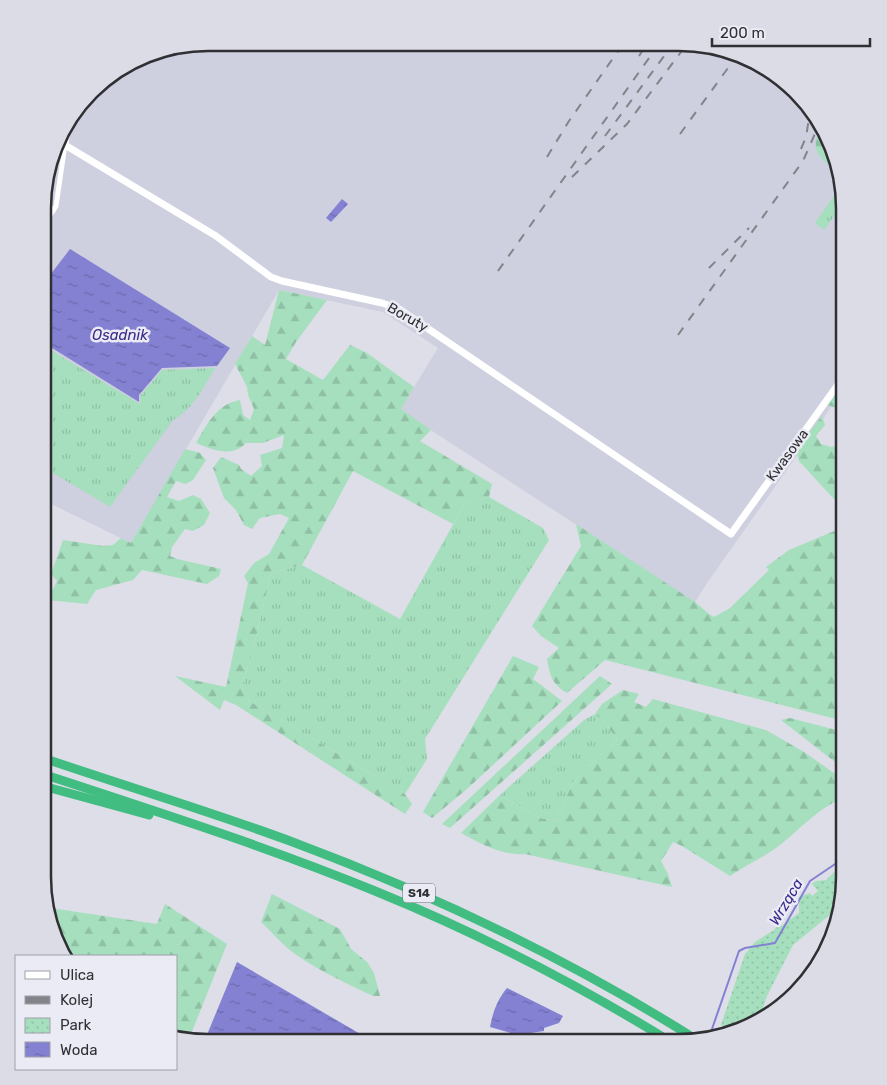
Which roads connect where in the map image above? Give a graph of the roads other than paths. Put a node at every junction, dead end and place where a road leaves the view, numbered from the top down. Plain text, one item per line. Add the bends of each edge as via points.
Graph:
1 (64, 145) edge
2 (64, 146) edge
3 (53, 211) joint
4 (51, 214) edge
5 (836, 388) edge
6 (731, 534) joint
7 (51, 761) edge
8 (51, 777) edge
9 (51, 788) edge
10 (212, 830) junction
11 (657, 1033) edge
12 (685, 1033) edge

1 - 6 street, Boruty via 216,236 272,277 399,310
2 - 3 street
3 - 4 street
5 - 6 street, Kwasowa
7 - 12 highway, S14 via 290,841 423,894 544,953
8 - 10 highway, S14
9 - 10 highway
10 - 11 highway, S14 via 318,868 432,915 537,966

